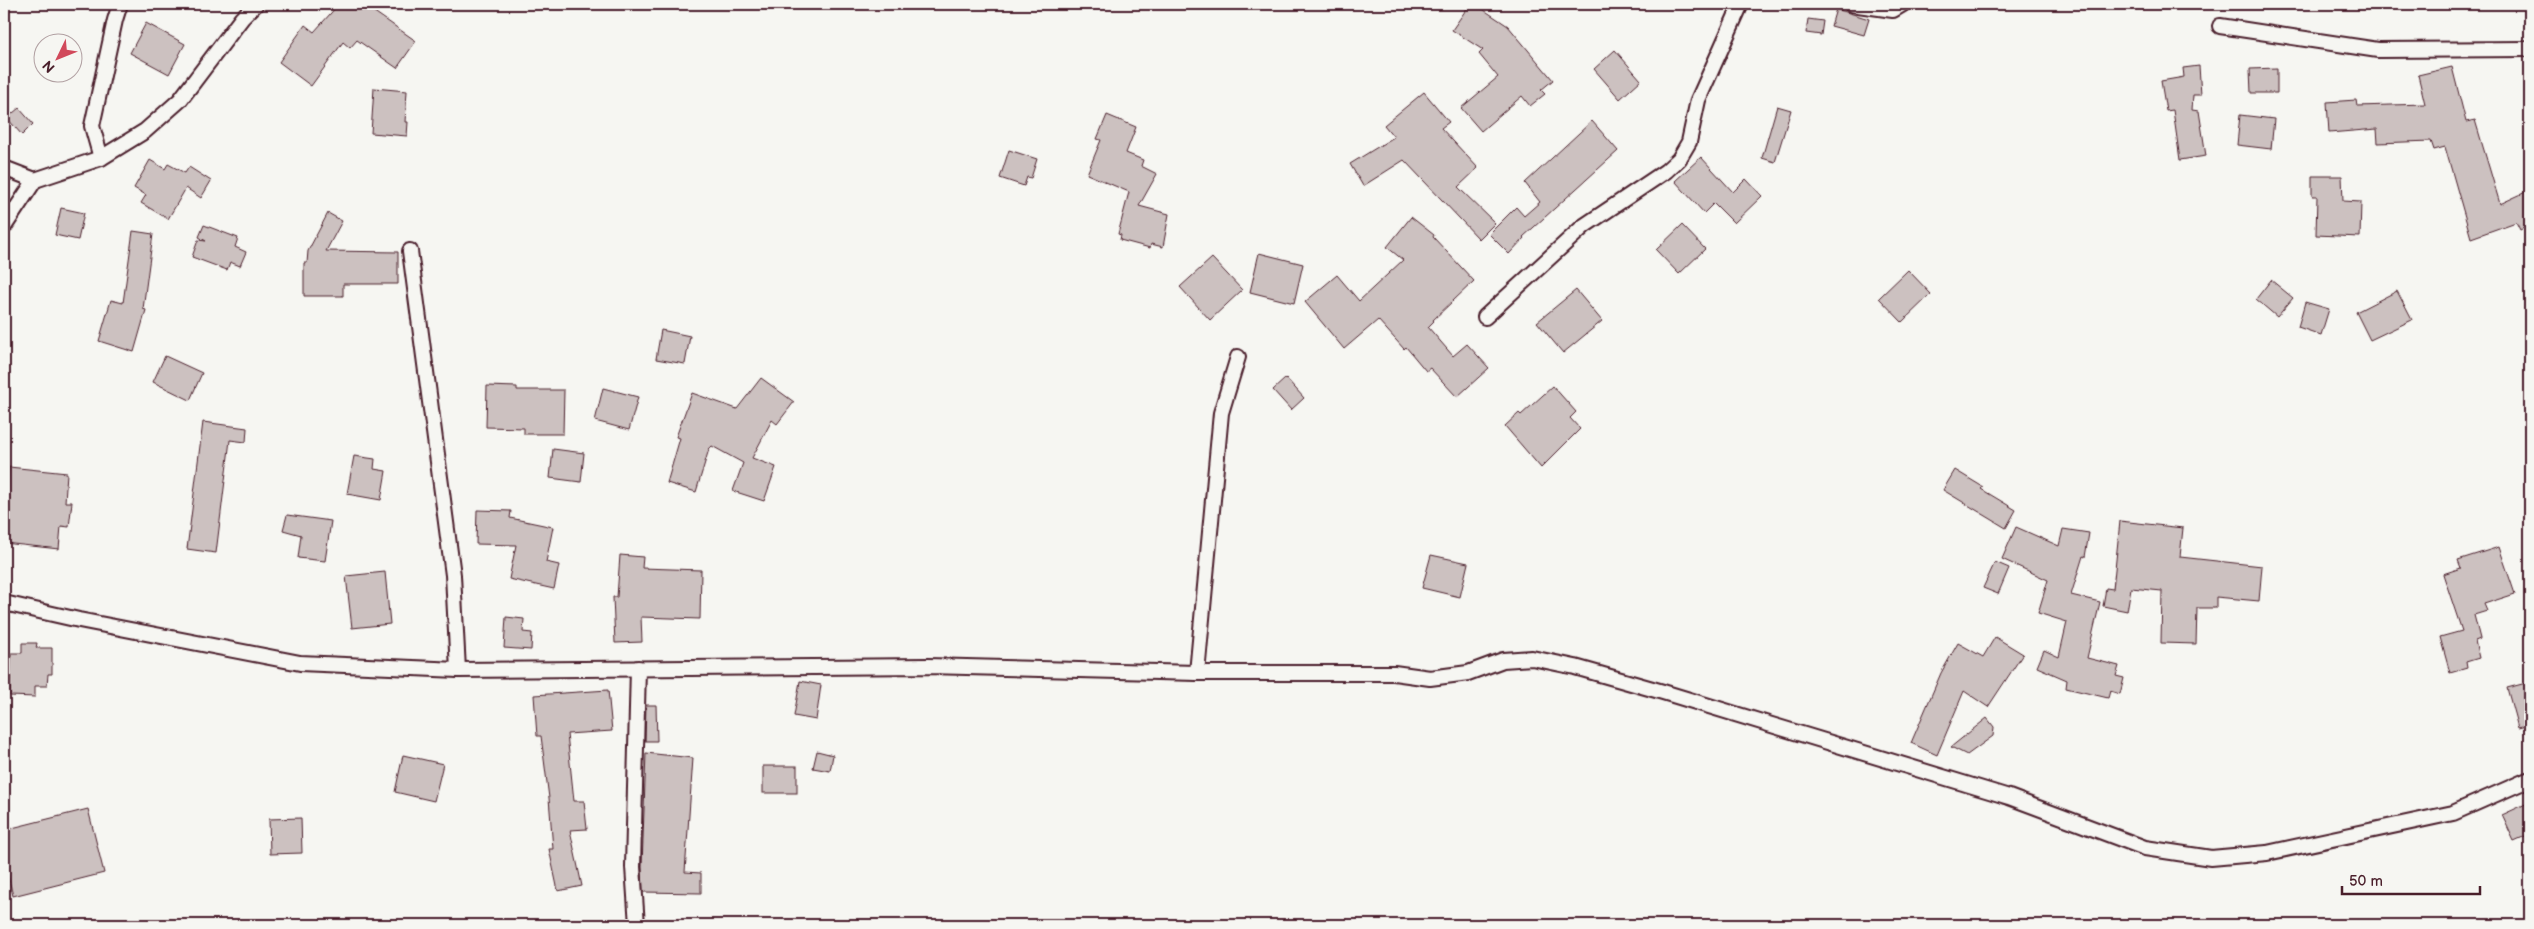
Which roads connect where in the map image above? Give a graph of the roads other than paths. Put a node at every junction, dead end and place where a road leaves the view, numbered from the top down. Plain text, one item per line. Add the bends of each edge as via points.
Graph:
1 (120, 4) edge
2 (256, 4) edge
3 (1741, 4) edge
4 (1851, 4) edge
5 (1903, 4) edge
6 (2220, 26) dead end
7 (2530, 49) edge
8 (101, 158) junction
9 (4, 168) edge
10 (35, 180) junction
11 (4, 227) edge
12 (410, 251) dead end
13 (1485, 317) dead end
14 (1238, 357) dead end
15 (4, 602) edge
16 (638, 668) junction
17 (458, 670) junction
18 (1197, 673) junction
19 (2530, 779) edge
20 (636, 925) edge

1 - 8 street via 92,126
2 - 8 street via 180,100 145,131
3 - 13 street via 1698,100 1689,142 1679,159 1584,226
4 - 5 street via 1893,10
6 - 7 street via 2378,50
8 - 10 street
9 - 10 street
10 - 11 street
12 - 17 street via 453,575
14 - 18 street via 1221,413
15 - 17 street via 300,663
16 - 17 street
16 - 18 street via 928,666
16 - 20 street
18 - 19 street via 1394,672 1430,678 1468,673 1503,660 1532,658 1663,692 2009,797 2145,848 2210,858 2267,852 2453,813

